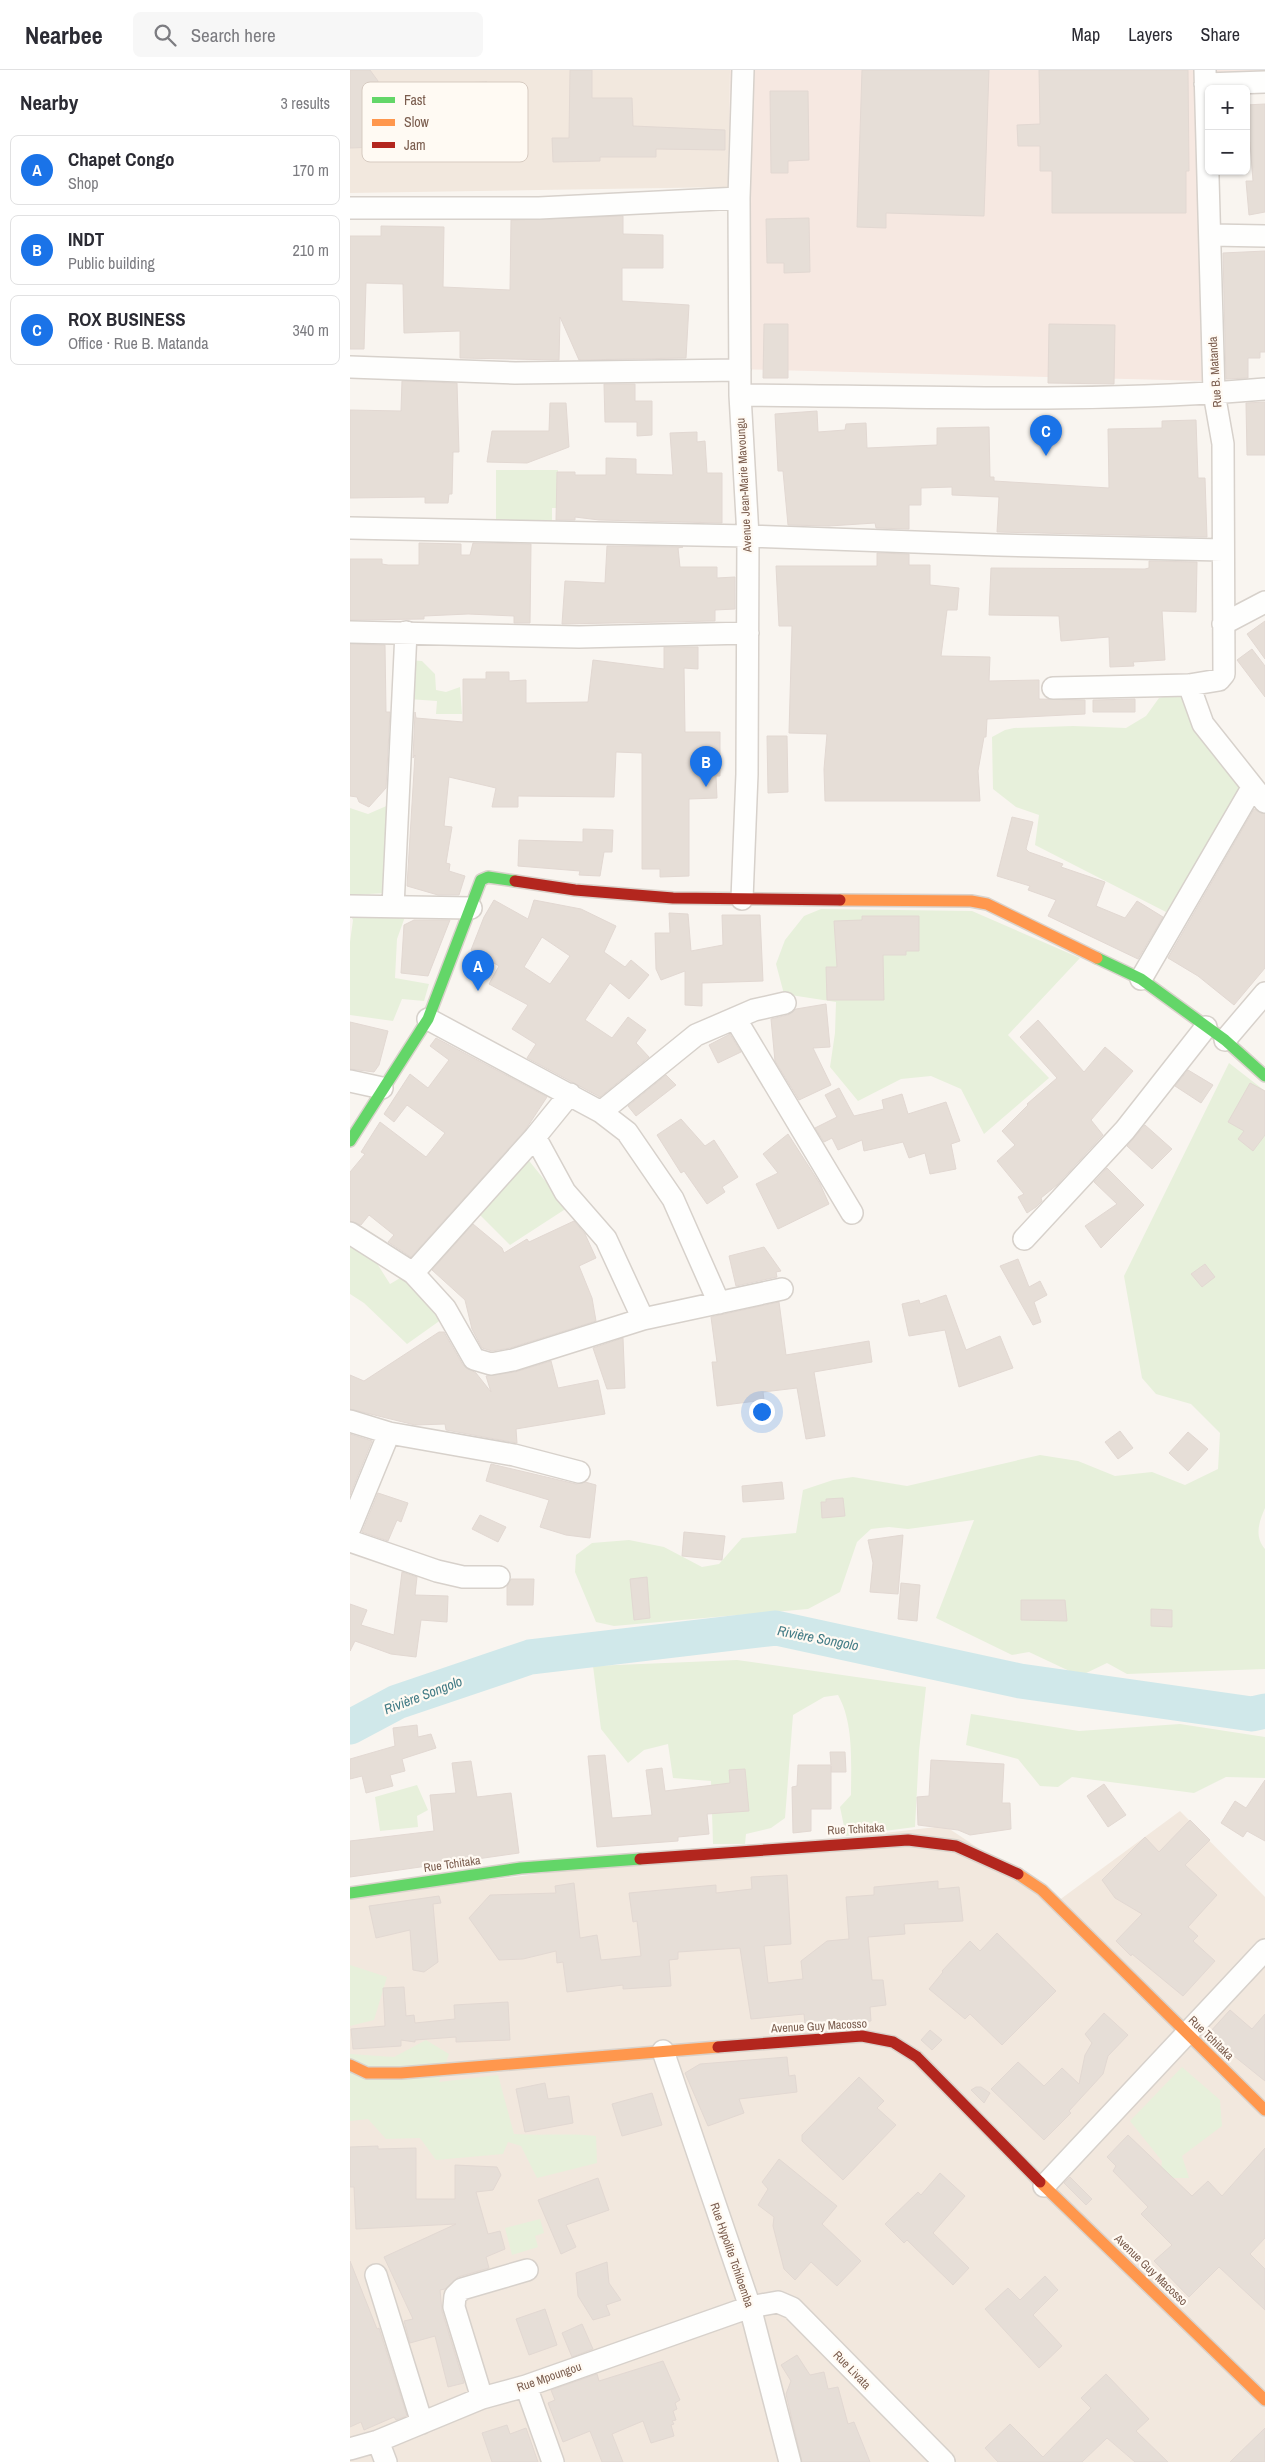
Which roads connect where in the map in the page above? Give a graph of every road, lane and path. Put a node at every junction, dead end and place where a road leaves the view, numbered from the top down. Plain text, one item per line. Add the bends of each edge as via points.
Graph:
1 (743, 70) edge
2 (1205, 77) edge
3 (1265, 82) edge
4 (739, 198) junction
5 (350, 208) edge
6 (1211, 236) junction
7 (1265, 236) edge
8 (350, 367) edge
9 (740, 370) junction
10 (1265, 389) edge
11 (1214, 393) junction
12 (740, 395) junction
13 (350, 528) edge
14 (748, 536) junction
15 (1223, 550) junction
16 (1265, 602) edge
17 (1223, 624) junction
18 (350, 632) edge
19 (406, 632) junction
20 (748, 633) junction
21 (1189, 685) junction
22 (1053, 688) dead end
23 (1258, 795) edge
24 (742, 899) junction
25 (350, 906) edge
26 (393, 907) junction
27 (471, 908) junction
28 (1141, 979) junction
29 (1265, 993) edge
30 (785, 1003) dead end
31 (736, 1018) junction
32 (428, 1019) junction
33 (1206, 1027) junction
34 (1224, 1040) junction
35 (1265, 1076) edge
36 (350, 1081) edge
37 (382, 1088) junction
38 (570, 1094) junction
39 (600, 1112) junction
40 (535, 1137) junction
41 (350, 1141) edge
42 (852, 1213) dead end
43 (350, 1232) edge
44 (1024, 1239) dead end
45 (413, 1273) junction
46 (782, 1289) dead end
47 (719, 1303) junction
48 (643, 1319) junction
49 (350, 1421) edge
50 (388, 1433) junction
51 (579, 1472) dead end
52 (350, 1528) edge
53 (350, 1541) edge
54 (499, 1577) dead end
55 (350, 1893) edge
56 (1265, 1950) edge
57 (1186, 2032) junction
58 (663, 2051) junction
59 (350, 2066) edge
60 (1265, 2110) edge
61 (1044, 2186) junction
62 (527, 2270) dead end
63 (376, 2275) dead end
64 (750, 2307) junction
65 (526, 2386) junction
66 (482, 2398) junction
67 (1265, 2400) edge
68 (422, 2423) junction
69 (378, 2441) junction
70 (350, 2450) edge
71 (386, 2462) edge
72 (553, 2462) edge
73 (790, 2462) edge
74 (944, 2462) edge

1 - 4 street, Avenue Jean-Marie Mavoungu
2 - 3 street
2 - 6 street, Rue B. Matanda
4 - 5 street via 539,208
4 - 9 street, Avenue Jean-Marie Mavoungu
6 - 7 street
6 - 11 street, Rue B. Matanda
8 - 9 street via 515,374
9 - 12 street, Avenue Jean-Marie Mavoungu
10 - 11 street
11 - 12 street via 1099,397
11 - 15 street, Rue B. Matanda via 1223,444
12 - 14 street, Avenue Jean-Marie Mavoungu
13 - 14 street
14 - 15 street
14 - 20 street, Avenue Jean-Marie Mavoungu
15 - 17 street, Rue B. Matanda
16 - 17 street
17 - 21 street, Rue B. Matanda via 1224,674 1219,680
18 - 19 street
19 - 20 street via 579,637
19 - 26 street
20 - 24 street, Avenue Jean-Marie Mavoungu
21 - 22 street
21 - 23 street via 1203,724
23 - 28 street
24 - 27 street via 643,896 488,877 481,880
24 - 28 street via 979,903
25 - 26 street
26 - 27 street
27 - 32 street
28 - 33 street
29 - 34 street
30 - 31 street
31 - 39 street via 696,1035
31 - 42 street
32 - 37 street
32 - 38 street
33 - 34 street
33 - 44 street via 1125,1130
34 - 35 street
36 - 37 street
37 - 41 street
38 - 39 street
38 - 40 street
39 - 47 street via 627,1132 673,1199
40 - 45 street
40 - 48 street via 565,1192 606,1238
43 - 45 street
45 - 48 street via 445,1308 474,1359 491,1364 537,1354
46 - 47 street
47 - 48 street
49 - 50 street
50 - 51 street via 514,1455
50 - 52 street
53 - 54 street via 437,1571 464,1577
55 - 57 street, Rue Tchitaka via 521,1868 908,1840 956,1846 1010,1869 1042,1890
56 - 57 street
57 - 60 street, Rue Tchitaka
57 - 61 street
58 - 59 street, Avenue Guy Macosso via 401,2073 367,2072
58 - 61 street, Avenue Guy Macosso via 824,2038 884,2037 901,2044 917,2057
58 - 64 street, Rue Hypolite Tchiloemba
61 - 67 street, Avenue Guy Macosso
62 - 66 street via 462,2290 455,2296 454,2306
63 - 68 street
64 - 65 street, Rue Mpoungou
64 - 73 street, Rue Hypolite Tchiloemba
64 - 74 street, Rue Livata via 778,2302 792,2308
65 - 66 street, Rue Mpoungou
65 - 72 street
66 - 68 street, Rue Mpoungou
68 - 69 street, Rue Mpoungou
69 - 70 street, Rue Mpoungou
69 - 71 street

